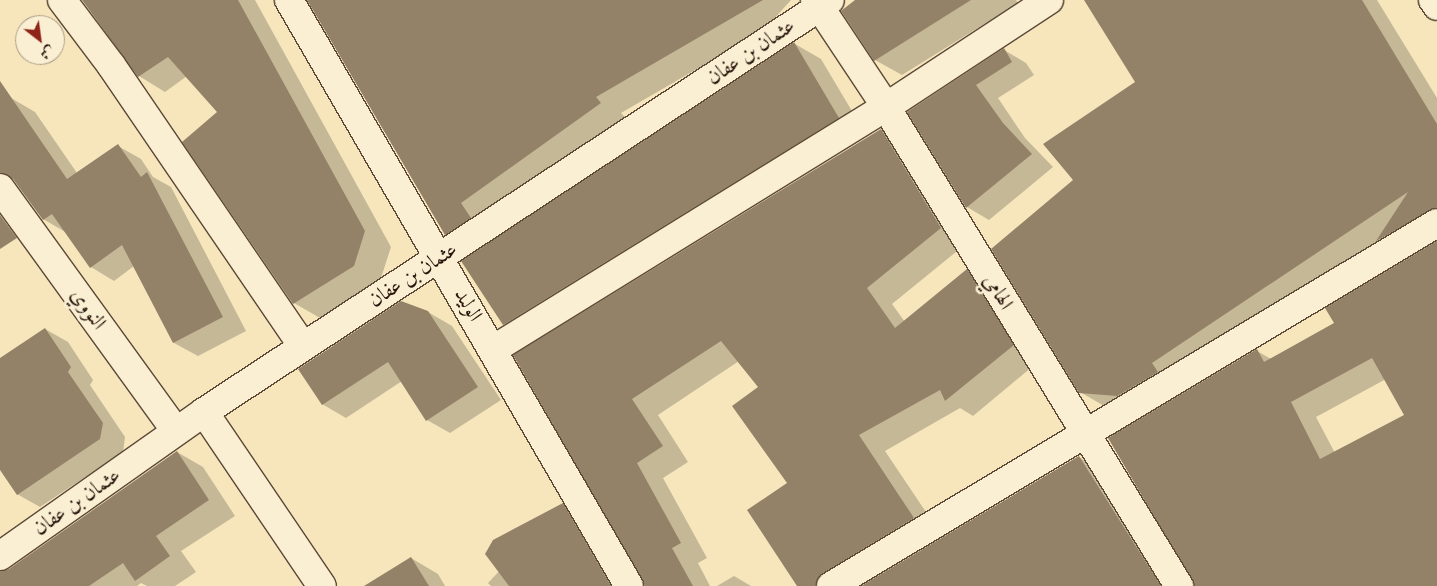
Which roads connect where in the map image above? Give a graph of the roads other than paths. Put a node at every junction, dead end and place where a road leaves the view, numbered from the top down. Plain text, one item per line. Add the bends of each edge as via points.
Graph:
1 (62, 0) edge
2 (289, 0) edge
3 (1049, 0) edge
4 (1433, 0) edge
5 (821, 2) edge
6 (1437, 6) edge
7 (886, 107) junction
8 (0, 188) edge
9 (1437, 223) edge
10 (441, 258) junction
11 (303, 346) junction
12 (494, 349) junction
13 (204, 412) junction
14 (176, 431) junction
15 (1084, 434) junction
16 (0, 556) edge
17 (322, 586) edge
18 (629, 586) edge
19 (831, 586) edge
20 (1179, 586) edge

1 - 11 street via 111,65
2 - 10 street, الوليد
3 - 7 street
4 - 6 street
5 - 7 street, الهامي
5 - 10 street, عثمان بن عفان
7 - 12 street
7 - 15 street, الهامي
8 - 14 street, النووي
9 - 15 street
10 - 11 street, عثمان بن عفان
10 - 12 street, الوليد
11 - 13 street, عثمان بن عفان
12 - 18 street, الوليد
13 - 14 street, عثمان بن عفان
13 - 17 street
14 - 16 street, عثمان بن عفان
15 - 19 street
15 - 20 street, الهامي

